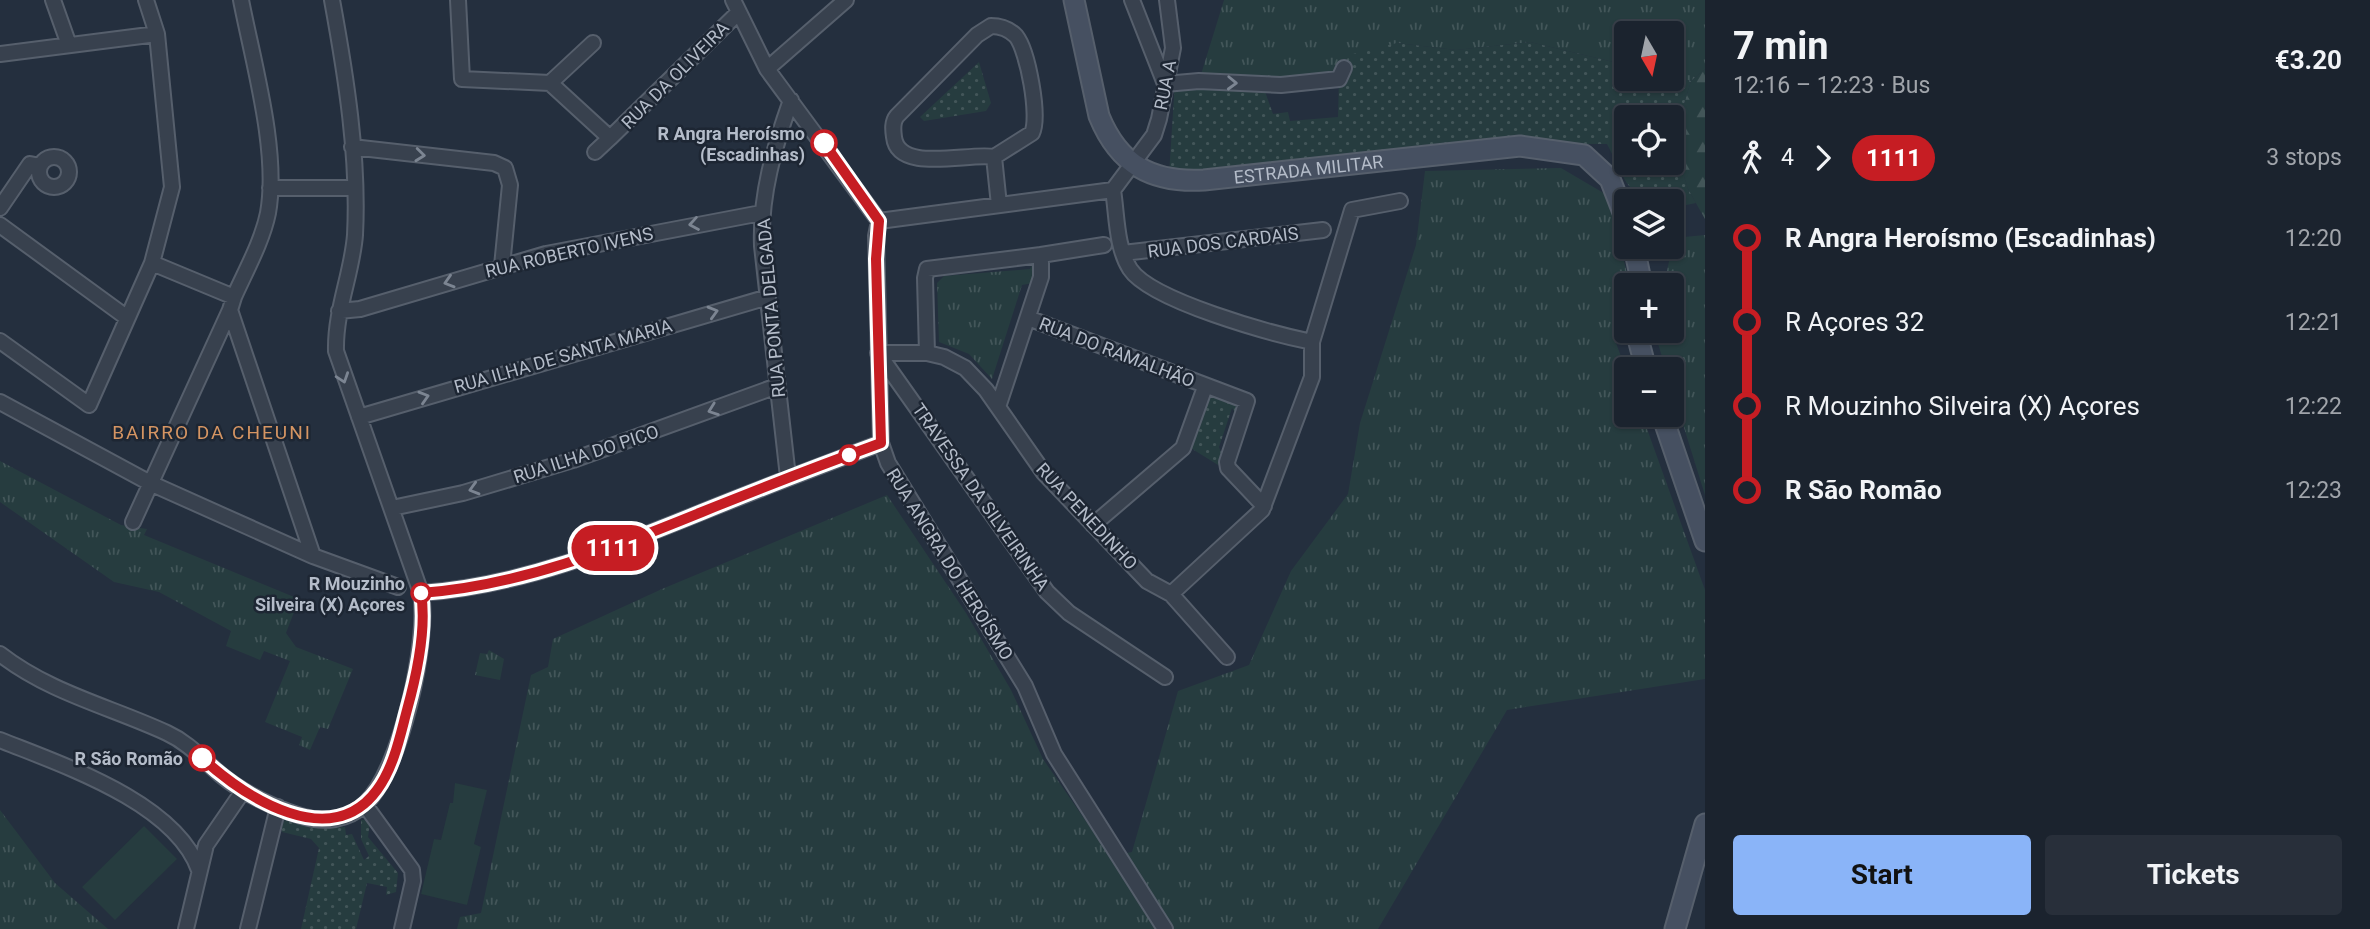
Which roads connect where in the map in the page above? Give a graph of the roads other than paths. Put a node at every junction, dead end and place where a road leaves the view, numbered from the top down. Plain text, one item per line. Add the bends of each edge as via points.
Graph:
1 (53, 0) edge
2 (146, 0) edge
3 (241, 0) edge
4 (332, 0) edge
5 (457, 0) edge
6 (846, 0) edge
7 (1074, 0) edge
8 (1132, 0) edge
9 (1167, 0) edge
10 (736, 6) edge
11 (157, 34) junction
12 (593, 43) dead end
13 (69, 45) junction
14 (0, 54) edge
15 (1344, 68) dead end
16 (767, 69) junction
17 (550, 83) junction
18 (1164, 84) junction
19 (791, 100) junction
20 (610, 138) junction
21 (352, 148) junction
22 (595, 152) dead end
23 (994, 157) junction
24 (1131, 162) junction
25 (40, 166) dead end
26 (270, 188) junction
27 (354, 188) junction
28 (1614, 189) edge
29 (1113, 190) junction
30 (1400, 201) dead end
31 (999, 205) junction
32 (0, 208) edge
33 (761, 213) junction
34 (879, 221) junction
35 (0, 225) edge
36 (1322, 230) dead end
37 (1104, 245) dead end
38 (1123, 253) junction
39 (1041, 255) junction
40 (152, 263) junction
41 (502, 266) junction
42 (768, 297) junction
43 (232, 304) junction
44 (339, 311) junction
45 (126, 317) junction
46 (1028, 318) junction
47 (0, 341) edge
48 (1312, 342) junction
49 (878, 353) junction
50 (927, 353) junction
51 (777, 386) junction
52 (1205, 387) junction
53 (0, 402) edge
54 (998, 407) junction
55 (359, 417) junction
56 (1666, 427) edge
57 (881, 443) junction
58 (788, 478) junction
59 (150, 483) junction
60 (1264, 506) junction
61 (392, 508) junction
62 (132, 522) dead end
63 (1093, 526) junction
64 (1705, 541) edge
65 (313, 556) junction
66 (398, 587) dead end
67 (421, 593) junction
68 (1171, 594) junction
69 (0, 654) edge
70 (1227, 657) dead end
71 (1165, 677) dead end
72 (0, 740) edge
73 (243, 791) junction
74 (365, 805) junction
75 (278, 807) junction
76 (1705, 824) edge
77 (199, 870) junction
78 (186, 929) edge
79 (248, 929) edge
80 (401, 929) edge
81 (1165, 929) edge
82 (1675, 929) edge

1 - 13 street
2 - 11 street
3 - 26 street via 260,94
4 - 21 street
5 - 17 street via 462,79
6 - 16 street
7 - 24 street, ESTRADA MILITAR via 1099,116 1111,141
8 - 18 street
9 - 18 street, RUA A via 1173,48
10 - 16 street
10 - 20 street, RUA DA OLIVEIRA
11 - 13 street
11 - 40 street via 172,187
12 - 17 street
13 - 14 street
18 -> 15 street via 1280,85 1339,79
16 - 19 street
17 - 20 street, RUA DA OLIVEIRA
18 - 24 street, RUA A via 1154,135
19 - 33 street, RUA PONTA DELGADA via 775,142
19 - 34 street
20 - 22 street, RUA DA OLIVEIRA
21 - 27 street
21 -> 41 street via 494,163 505,168 510,185
23 - 23 street via 1027,138 1037,114 1018,40 1003,27 991,26 897,116 893,130 898,148 916,159
23 - 31 street
24 - 28 street, ESTRADA MILITAR via 1159,178 1182,181 1520,146 1584,155 1610,179
24 - 29 street, RUA A
25 - 32 street via 30,164
26 - 27 street
26 - 43 street via 263,232
27 - 44 street via 354,245
29 - 31 street
29 - 38 street
30 - 48 street via 1352,211
31 - 34 street
33 -> 41 street, RUA ROBERTO IVENS
33 - 42 street, RUA PONTA DELGADA
34 - 49 street, RUA ANGRA DO HEROÍSMO
35 - 45 street
36 - 38 street, RUA DOS CARDAIS
37 - 39 street
38 - 48 street via 1131,270 1145,283 1172,298 1275,335
39 - 46 street via 1041,277
39 - 50 street via 928,269
40 - 43 street
40 - 45 street
41 -> 44 street, RUA ROBERTO IVENS via 360,309
42 - 51 street, RUA PONTA DELGADA
55 -> 42 street, RUA ILHA DE SANTA MARIA
43 - 59 street
43 - 65 street
44 -> 55 street via 336,351
45 - 47 street via 89,405
46 - 52 street, RUA DO RAMALHÃO
46 - 54 street
48 - 60 street via 1312,377
49 - 50 street, RUA PENEDINHO
49 - 57 street, RUA ANGRA DO HEROÍSMO
49 - 71 street, TRAVESSA DA SILVEIRINHA via 1047,592 1069,613
50 - 54 street, RUA PENEDINHO via 965,368
51 - 58 street, RUA PONTA DELGADA
51 -> 61 street, RUA ILHA DO PICO via 573,460
52 - 60 street, RUA DO RAMALHÃO via 1247,401 1227,462
52 - 63 street via 1184,448
53 - 59 street
54 - 63 street, RUA PENEDINHO via 1044,473
55 - 61 street
56 - 64 street
57 - 58 street
57 - 81 street, RUA ANGRA DO HEROÍSMO via 897,481 1025,685 1054,754
58 - 67 street via 551,569
59 - 62 street
59 - 65 street
60 - 68 street
61 - 67 street
63 - 68 street, RUA PENEDINHO via 1147,581
65 - 66 street
67 - 74 street via 423,618 410,701 387,771
68 - 70 street, RUA PENEDINHO
69 - 73 street via 50,686 184,741
72 - 77 street via 135,799 186,846
73 - 75 street
73 - 77 street via 212,832
74 - 75 street via 326,821
74 - 80 street via 412,870
75 - 79 street
76 - 82 street
77 - 78 street

